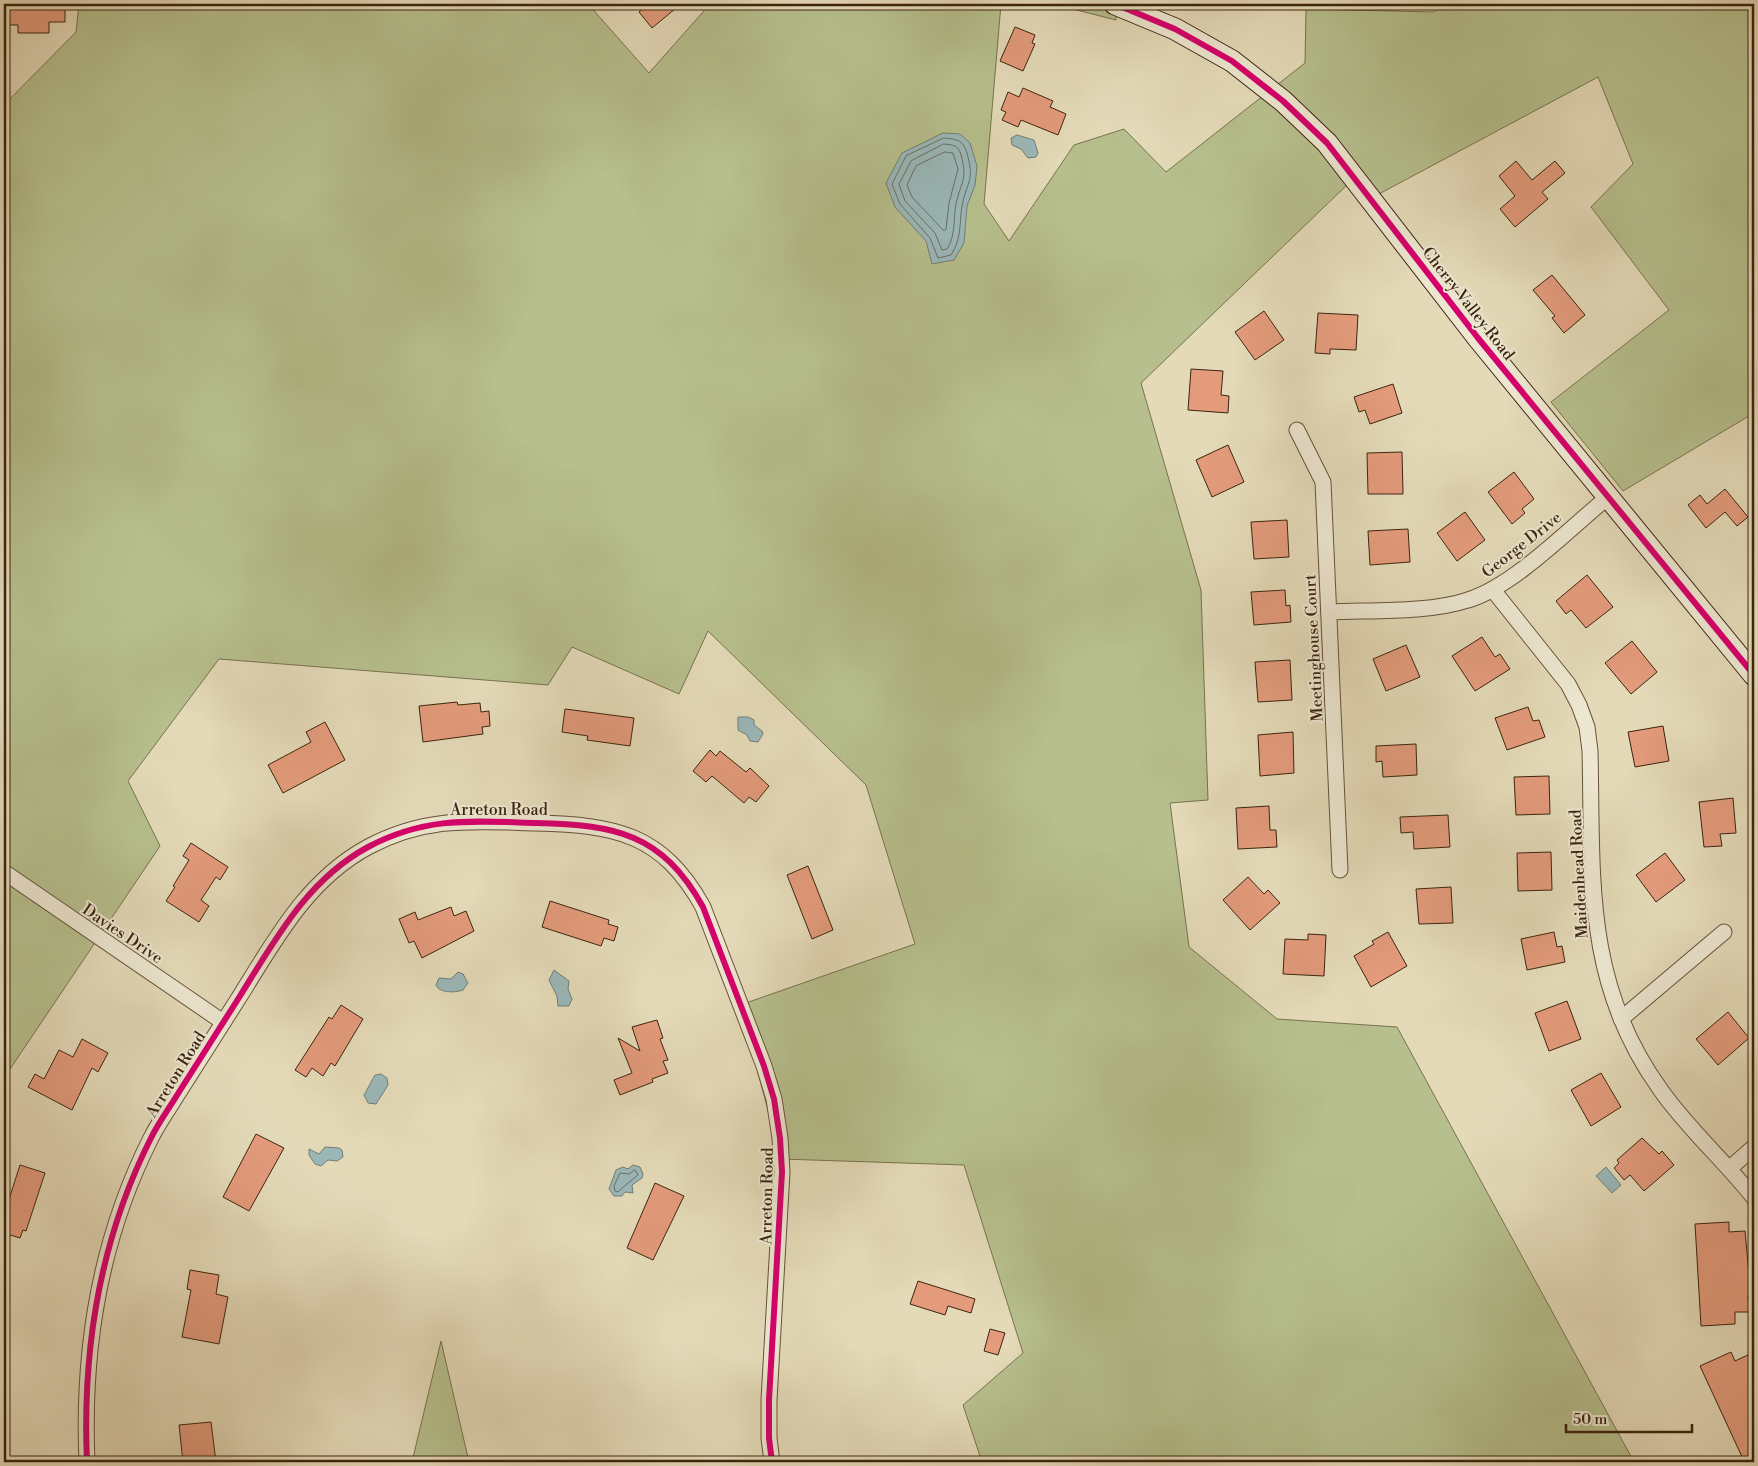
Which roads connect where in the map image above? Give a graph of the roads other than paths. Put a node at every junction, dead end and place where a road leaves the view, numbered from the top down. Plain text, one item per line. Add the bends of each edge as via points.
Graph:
1 (1115, 4) edge
2 (1297, 430) dead end
3 (1608, 497) junction
4 (1493, 590) junction
5 (1329, 612) junction
6 (1754, 675) edge
7 (1340, 870) dead end
8 (4, 872) edge
9 (1724, 932) dead end
10 (1621, 1019) junction
11 (223, 1022) junction
12 (1754, 1147) edge
13 (1730, 1168) junction
14 (1751, 1187) edge
15 (87, 1462) edge
16 (772, 1462) edge

1 - 3 street, Cherry Valley Road via 1175,29 1232,61 1306,121 1345,165 1478,338
2 - 5 street, Meetinghouse Court via 1323,482
3 - 4 street, George Drive
3 - 6 street, Cherry Valley Road
4 - 5 street, George Drive via 1444,606
4 - 10 street, Maidenhead Road via 1568,684 1586,727 1590,751 1598,942 1606,978
5 - 7 street, Meetinghouse Court
8 - 11 street, Davies Drive
9 - 10 street
10 - 13 street, Maidenhead Road via 1636,1052 1660,1089
11 - 15 street, Arreton Road via 151,1136 111,1238 92,1323
11 - 16 street, Arreton Road via 296,910 317,886 344,862 394,836 456,820 587,824 637,838 656,850 691,885 703,906 774,1099 782,1172 769,1400
12 - 13 street
13 - 14 street, Maidenhead Road

